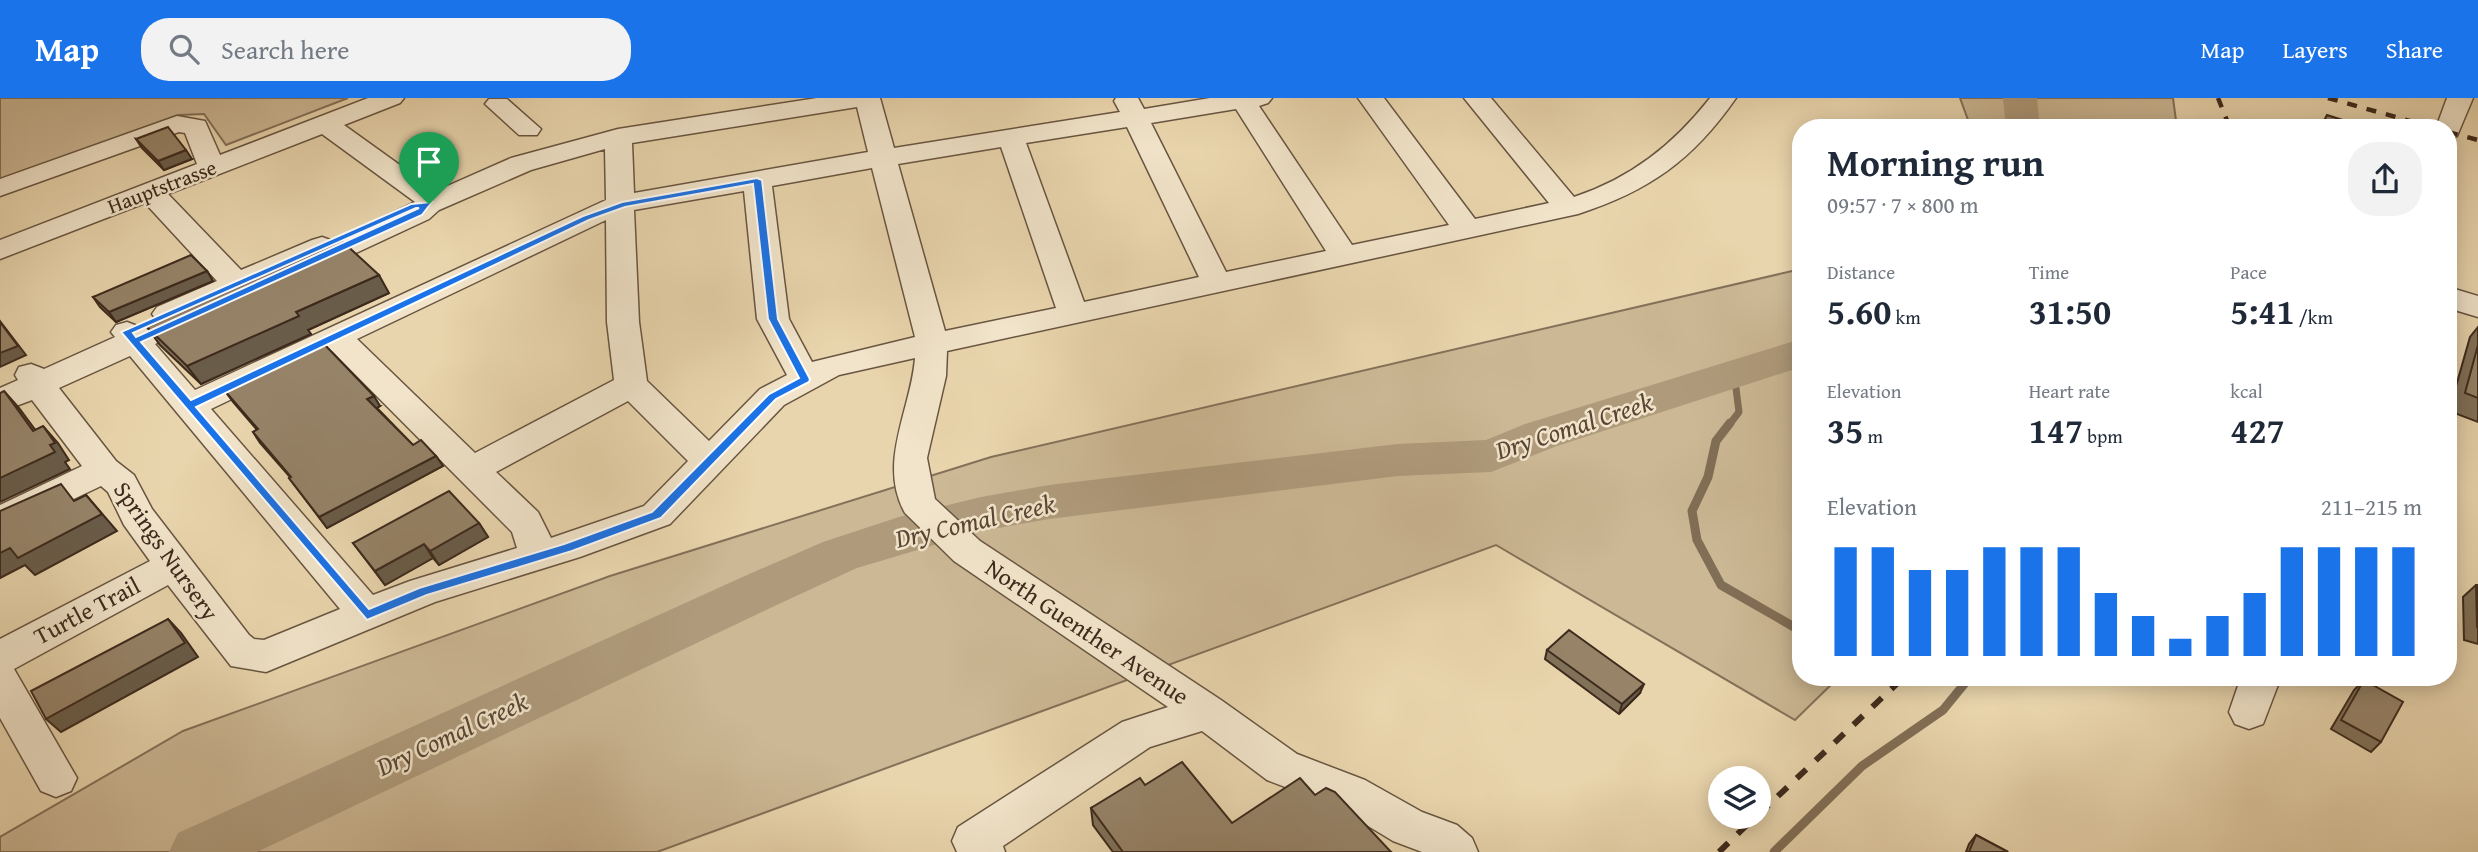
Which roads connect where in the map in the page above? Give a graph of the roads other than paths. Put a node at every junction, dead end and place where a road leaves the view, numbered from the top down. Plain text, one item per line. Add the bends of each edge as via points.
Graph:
1 (391, 98) edge
2 (1371, 98) edge
3 (1477, 98) edge
4 (1723, 98) edge
5 (2445, 98) edge
6 (2460, 98) edge
7 (1251, 99) edge
8 (501, 100) edge
9 (1130, 109) edge
10 (2437, 119) edge
11 (2452, 119) edge
12 (325, 124) junction
13 (528, 129) dead end
14 (618, 137) junction
15 (1011, 138) junction
16 (883, 158) junction
17 (212, 168) junction
18 (757, 180) junction
19 (0, 188) edge
20 (150, 192) junction
21 (432, 203) junction
22 (622, 204) junction
23 (1568, 208) junction
24 (1468, 230) junction
25 (0, 250) edge
26 (1343, 256) junction
27 (1217, 283) junction
28 (241, 288) junction
29 (2457, 300) edge
30 (2478, 307) edge
31 (1073, 313) junction
32 (335, 336) junction
33 (130, 337) junction
34 (932, 342) junction
35 (805, 379) junction
36 (23, 382) edge
37 (631, 385) junction
38 (0, 401) edge
39 (189, 406) junction
40 (711, 463) junction
41 (104, 470) junction
42 (471, 470) junction
43 (0, 521) edge
44 (552, 552) junction
45 (174, 565) junction
46 (367, 615) junction
47 (0, 658) edge
48 (0, 681) edge
49 (1207, 712) junction
50 (56, 778) dead end
51 (1416, 840) edge
52 (983, 852) edge
53 (1456, 852) edge

1 - 12 street, Hauptstrasse
2 - 24 street
3 - 23 street
4 - 23 street via 1670,160 1639,182
5 - 10 street
6 - 11 street
7 - 9 street
7 - 26 street
8 - 13 street
9 - 15 street
9 - 27 street
12 - 17 street, Hauptstrasse
12 - 21 street
14 - 16 street via 867,98
14 - 21 street via 521,164
14 - 22 street
15 - 16 street
15 - 31 street
16 - 18 street
16 - 34 street
17 - 19 street via 196,127 183,123
17 - 20 street, Hauptstrasse
18 - 22 street
18 - 35 street via 773,319
20 - 25 street, Hauptstrasse
20 - 28 street
21 - 28 street via 419,214
22 - 32 street
22 - 37 street via 623,322
23 - 24 street
24 - 26 street
26 - 27 street
27 - 31 street
28 - 33 street
29 - 30 street
31 - 34 street
32 - 39 street
32 - 42 street
33 - 36 street
33 - 39 street
34 - 35 street via 830,366
34 - 49 street, North Guenther Avenue via 910,458 918,504 967,551
35 - 40 street via 772,397
36 - 38 street
36 - 41 street, Springs Nursery
37 - 40 street
37 - 42 street
39 - 46 street
40 - 44 street via 657,515
41 - 43 street
41 - 45 street, Springs Nursery via 122,484 137,516
42 - 44 street
44 - 46 street via 423,591
45 - 46 street, Springs Nursery via 235,646 252,656 282,651
45 - 47 street, Turtle Trail
48 - 50 street
49 - 51 street, North Guenther Avenue via 1282,767 1350,793
49 - 52 street via 1138,734 1115,748 974,841
51 - 53 street, North Guenther Avenue via 1441,839

